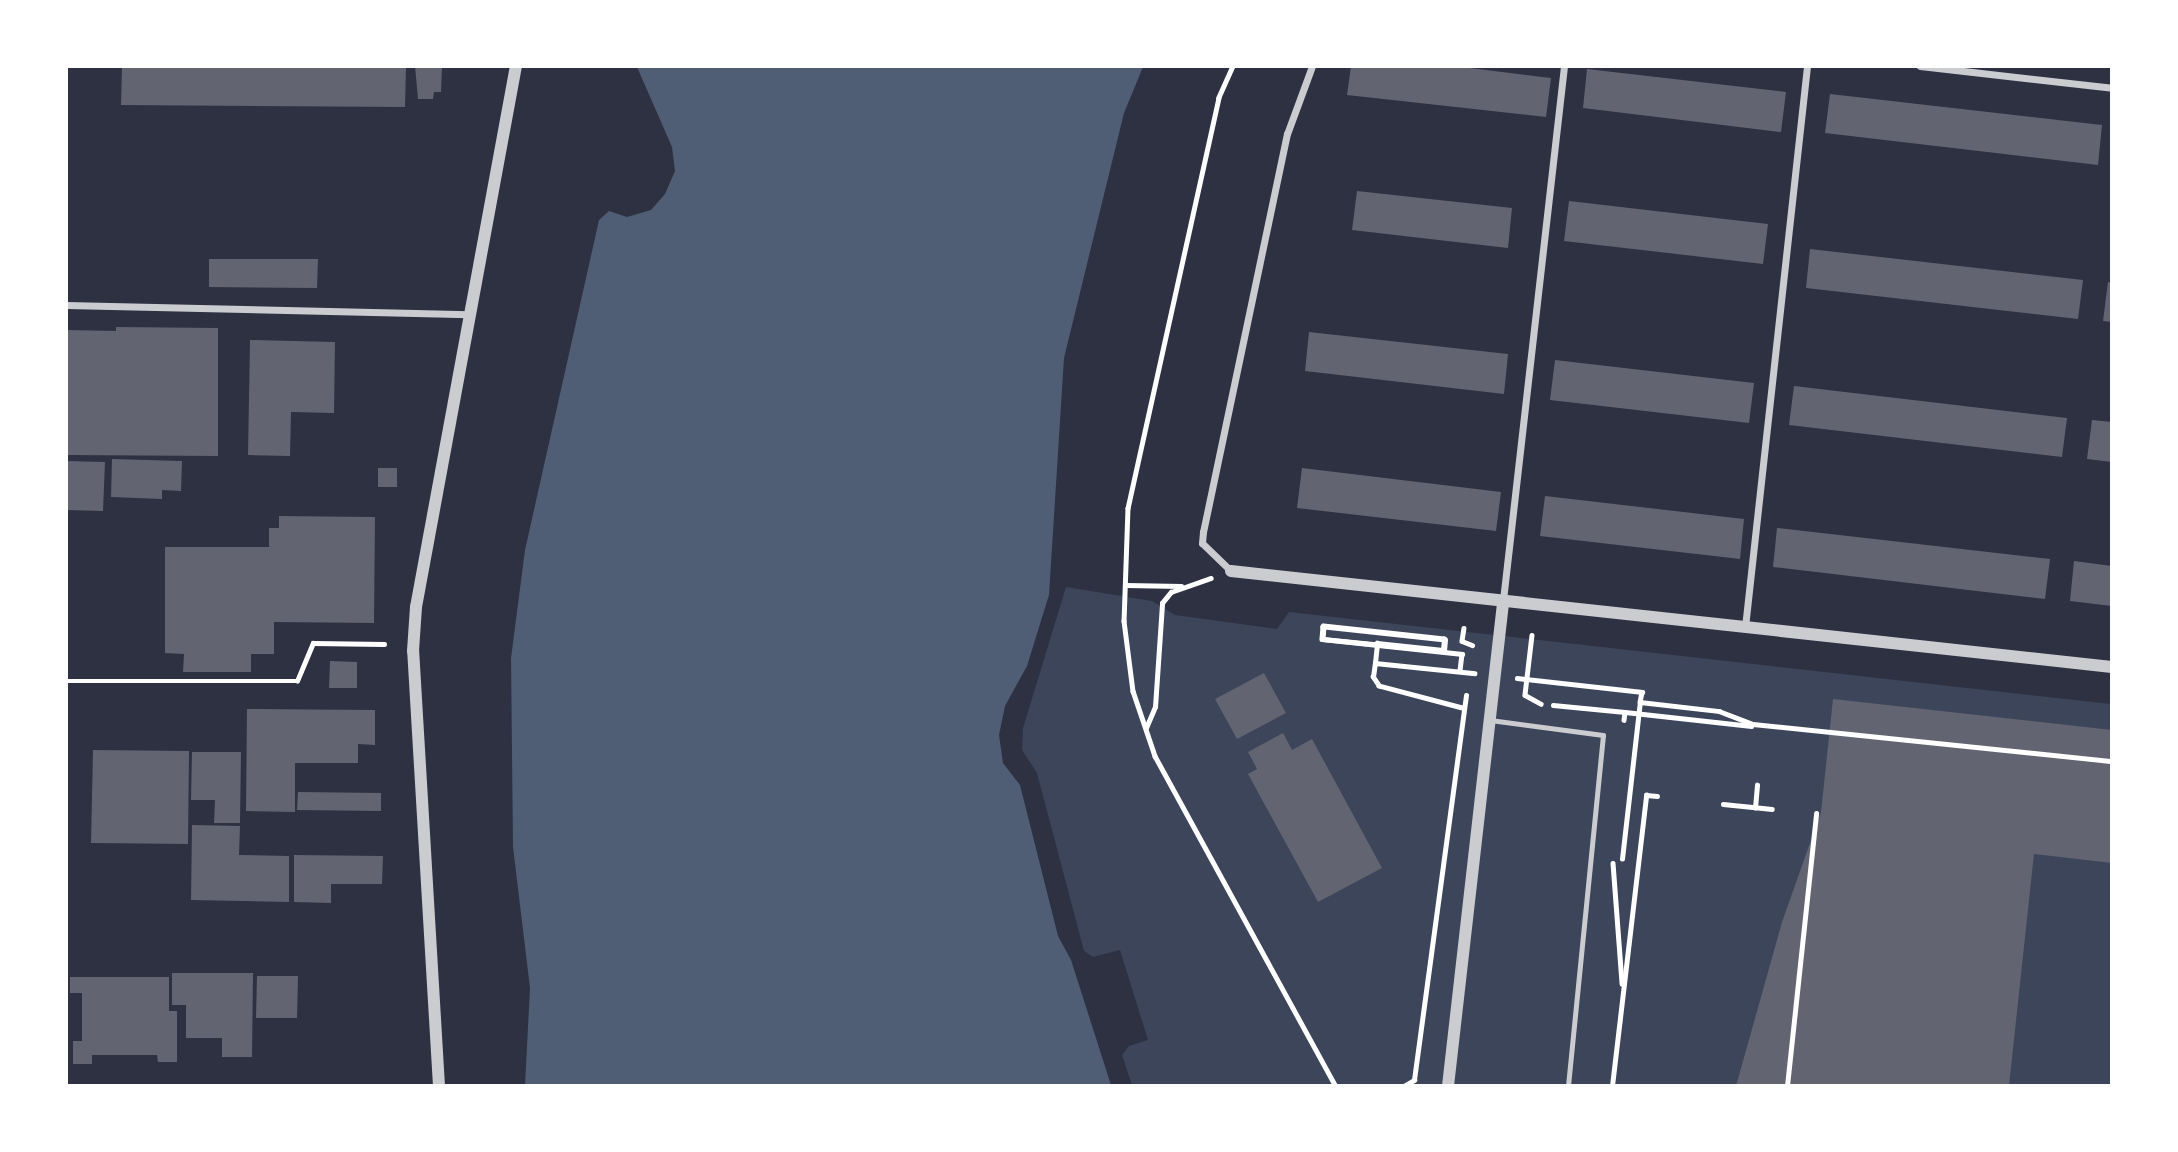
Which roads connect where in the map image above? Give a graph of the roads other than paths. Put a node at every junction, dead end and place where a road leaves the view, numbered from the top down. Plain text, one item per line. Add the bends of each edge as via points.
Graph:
1 (516, 66) edge
2 (1312, 66) edge
3 (1564, 66) edge
4 (1807, 66) edge
5 (1920, 66) edge
6 (2112, 88) edge
7 (66, 305) edge
8 (469, 314) junction
9 (1231, 571) joint
10 (1503, 600) junction
11 (1745, 627) junction
12 (2112, 667) edge
13 (1490, 720) junction
14 (439, 1086) edge
15 (1448, 1086) edge
16 (1568, 1086) edge

1 - 8 street
2 - 9 street via 1287,134 1203,533 1202,543
3 - 10 street
4 - 11 street
5 - 6 street
7 - 8 street
8 - 14 street via 416,607 414,651
9 - 10 street
10 - 11 street
10 - 13 street
11 - 12 street
13 - 15 street
13 - 16 lane via 1603,735

